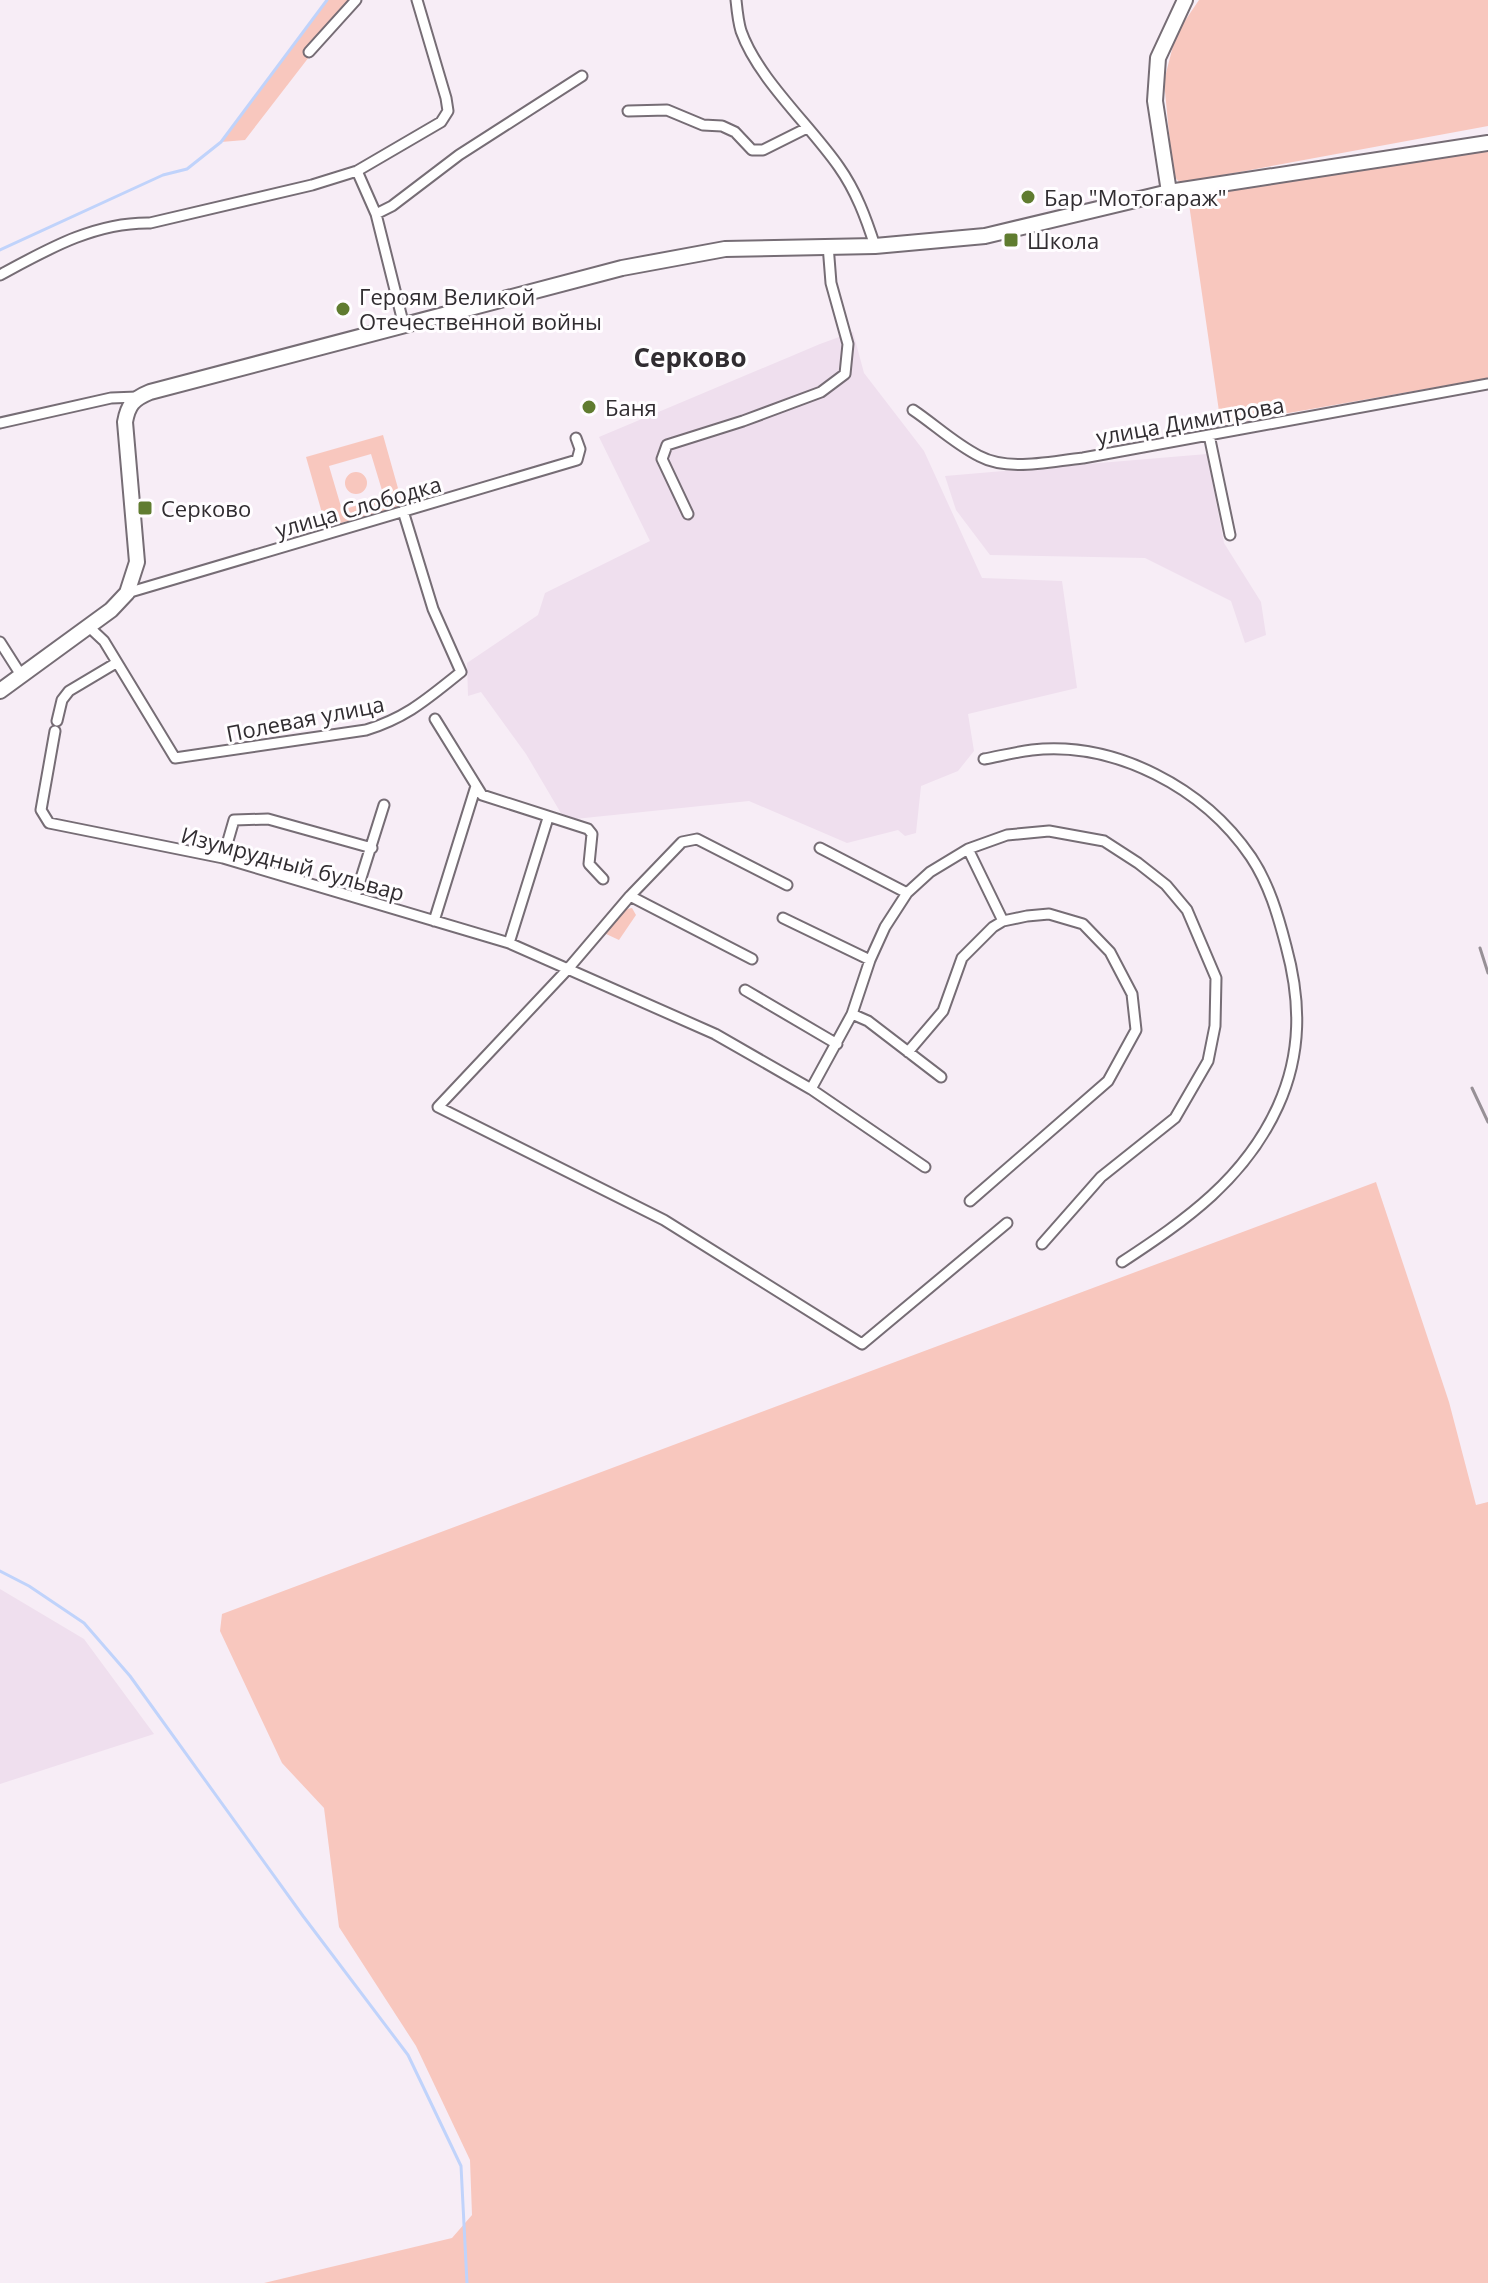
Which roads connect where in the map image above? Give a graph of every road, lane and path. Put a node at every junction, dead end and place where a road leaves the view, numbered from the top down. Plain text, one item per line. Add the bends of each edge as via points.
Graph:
1 (356, 0) edge
2 (417, 0) edge
3 (736, 0) edge
4 (1185, 0) edge
5 (309, 52) dead end
6 (582, 76) dead end
7 (628, 111) dead end
8 (807, 128) junction
9 (1488, 143) edge
10 (357, 171) junction
11 (1169, 192) junction
12 (376, 214) junction
13 (828, 245) junction
14 (875, 246) junction
15 (0, 275) edge
16 (404, 326) junction
17 (1488, 384) edge
18 (137, 397) junction
19 (913, 410) dead end
20 (0, 423) edge
21 (1209, 435) junction
22 (576, 438) dead end
23 (403, 511) junction
24 (688, 514) dead end
25 (1230, 535) dead end
26 (127, 593) junction
27 (88, 626) junction
28 (0, 642) edge
29 (116, 663) junction
30 (21, 675) junction
31 (0, 691) edge
32 (435, 719) dead end
33 (984, 759) dead end
34 (476, 786) junction
35 (384, 805) dead end
36 (548, 818) junction
37 (372, 848) junction
38 (820, 848) dead end
39 (968, 849) junction
40 (223, 858) junction
41 (603, 879) dead end
42 (787, 885) dead end
43 (907, 893) junction
44 (630, 896) junction
45 (355, 897) junction
46 (783, 918) dead end
47 (434, 921) junction
48 (1003, 921) junction
49 (509, 943) junction
50 (752, 959) dead end
51 (870, 960) junction
52 (567, 970) junction
53 (745, 990) dead end
54 (852, 1014) junction
55 (837, 1044) junction
56 (908, 1052) junction
57 (941, 1077) dead end
58 (811, 1089) junction
59 (925, 1167) dead end
60 (970, 1201) dead end
61 (1007, 1223) dead end
62 (1042, 1244) dead end
63 (1122, 1262) dead end

1 - 5 street
2 - 10 street via 448,111 441,122
3 - 8 street via 747,44
4 - 11 main road via 1158,58 1155,101
6 - 12 street
7 - 8 street via 667,110 703,125 722,126 752,150 763,150
8 - 14 street via 857,195
9 - 11 main road
10 - 12 street
10 - 15 street via 150,223 85,232
11 - 14 main road via 988,235
12 - 16 street
13 - 14 main road
13 - 16 main road via 725,249 622,268
13 - 24 street via 831,283 848,344 845,374 821,392 667,445 662,459
16 - 18 main road
17 - 21 street, улица Димитрова
18 - 20 street
18 - 26 main road via 127,408 125,422 137,562
19 - 21 street, улица Димитрова via 979,457 999,463 1083,458
21 - 25 street
22 - 23 street, улица Слободка via 577,460
23 - 26 street, улица Слободка
23 - 29 street, Полевая улица via 433,609 461,672 403,717 366,730 175,758
26 - 27 main road
27 - 29 street, Полевая улица
27 - 30 main road
28 - 30 street
29 - 40 street, Изумрудный бульвар via 62,700 41,810 49,823
30 - 31 main road
32 - 34 street
33 - 63 street via 1034,750 1085,752 1134,764 1179,786 1219,818 1251,857 1278,914 1298,1000 1294,1057 1278,1105 1253,1152 1221,1187 1189,1217
34 - 36 street via 482,795
34 - 47 street
35 - 37 street
36 - 41 street via 588,829 589,864
36 - 49 street
37 - 40 street via 268,819 234,820
37 - 45 street
38 - 43 street
39 - 43 street
39 - 48 street
39 - 62 street via 1007,835 1049,831 1104,841 1166,885 1187,910 1216,978 1208,1061 1175,1118 1101,1177
40 - 45 street, Изумрудный бульвар
42 - 44 street via 688,839
43 - 51 street
44 - 50 street
44 - 52 street
45 - 47 street, Изумрудный бульвар
46 - 51 street
47 - 49 street, Изумрудный бульвар
48 - 56 street via 962,958 943,1011
48 - 60 street via 1049,914 1083,924 1110,952 1132,994 1136,1030 1108,1081
49 - 52 street, Изумрудный бульвар
51 - 54 street
52 - 58 street, Изумрудный бульвар via 715,1034
52 - 61 street via 438,1107 664,1220 862,1344
53 - 55 street
54 - 55 street
54 - 56 street
55 - 58 street
56 - 57 street
58 - 59 street, Изумрудный бульвар

